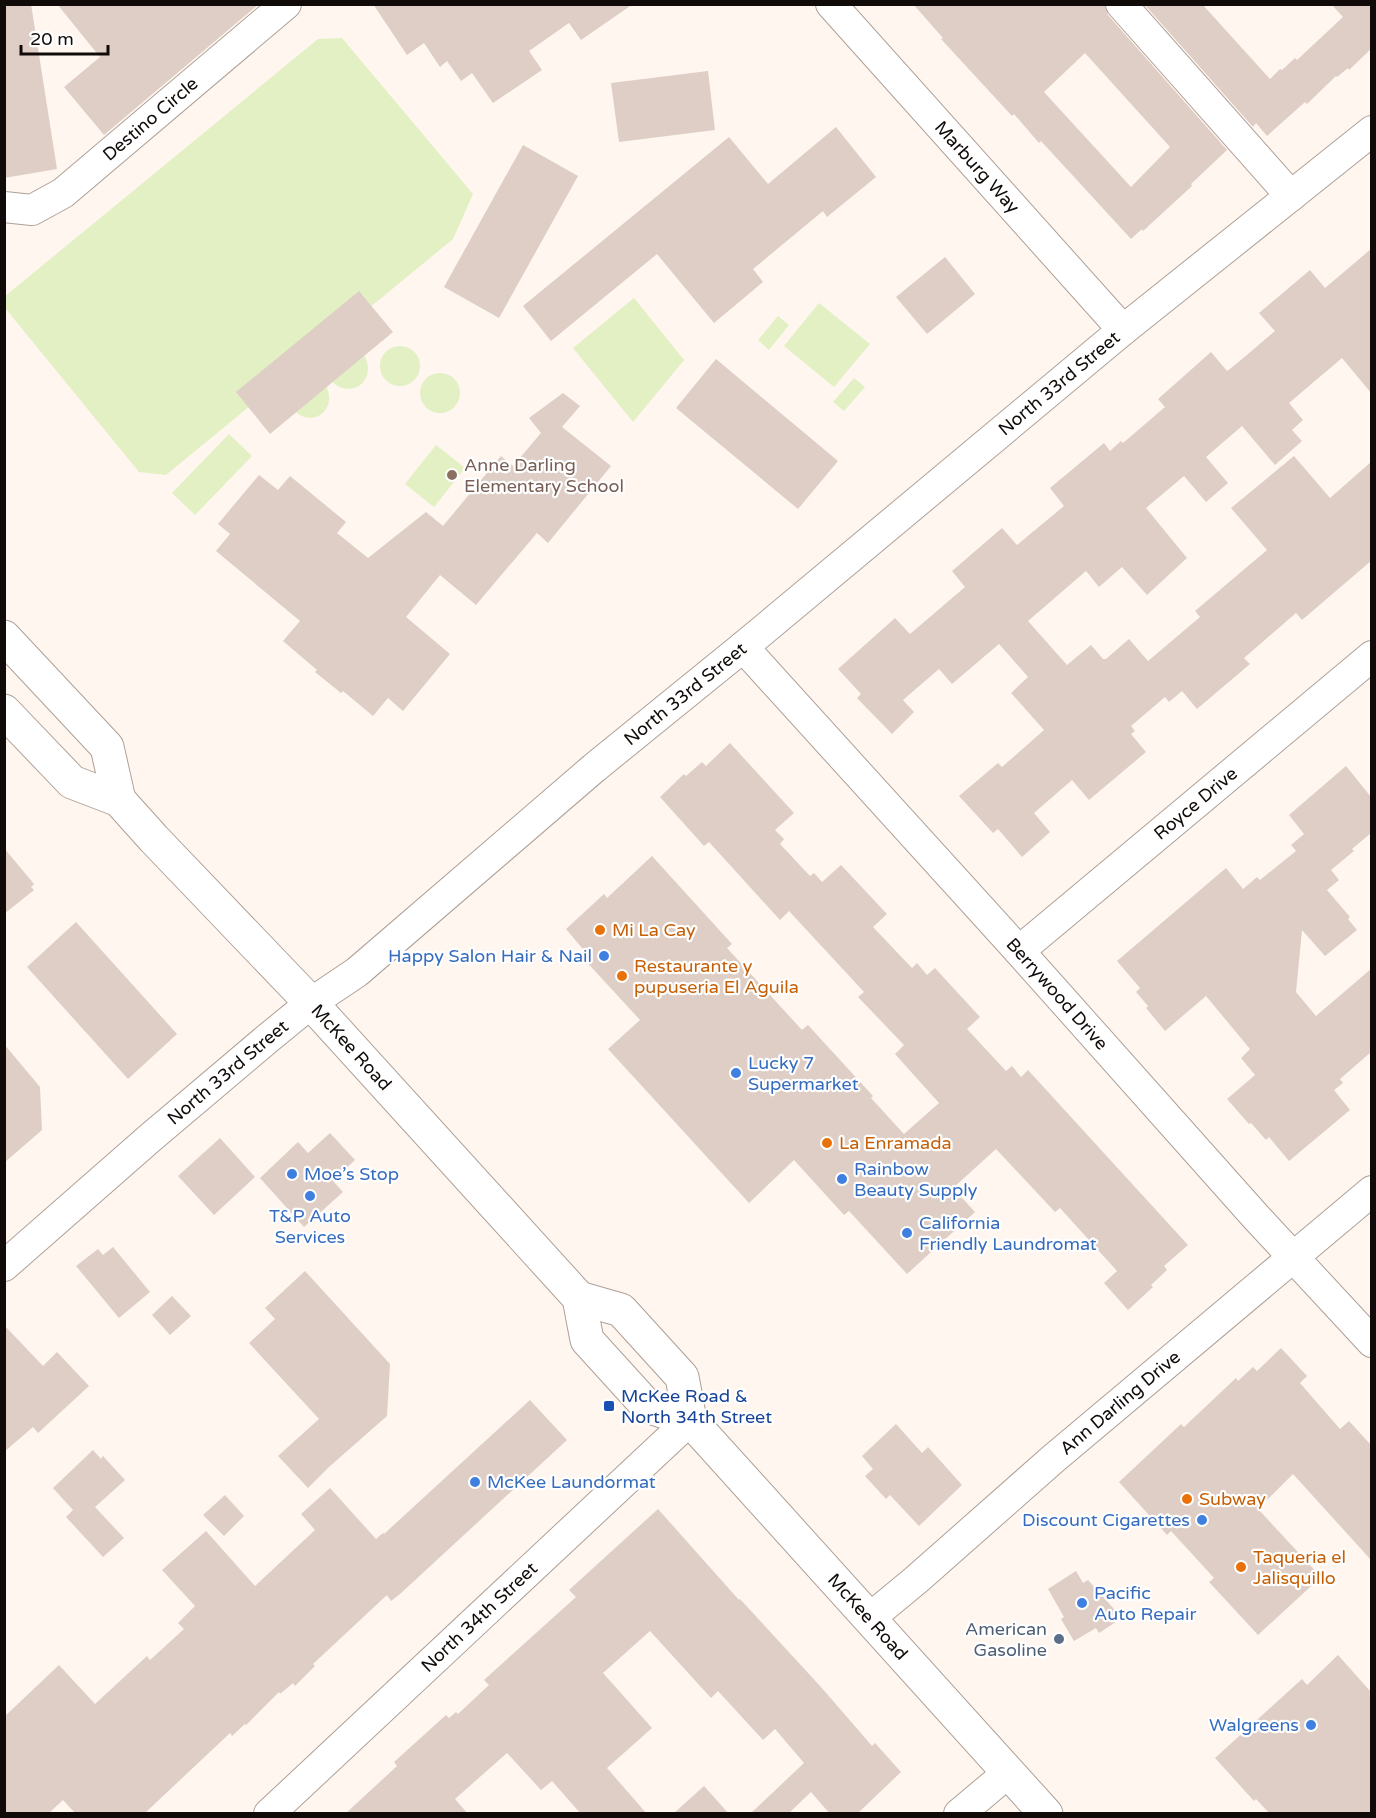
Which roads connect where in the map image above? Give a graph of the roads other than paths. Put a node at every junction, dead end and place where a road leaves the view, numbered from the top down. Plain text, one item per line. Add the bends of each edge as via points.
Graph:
1 (286, 4) edge
2 (831, 4) edge
3 (1121, 4) edge
4 (1371, 131) edge
5 (1291, 196) junction
6 (4, 207) edge
7 (1123, 330) junction
8 (4, 637) edge
9 (743, 647) junction
10 (1371, 657) edge
11 (4, 711) edge
12 (119, 800) junction
13 (1019, 951) junction
14 (311, 1003) junction
15 (1371, 1191) edge
16 (1294, 1258) junction
17 (4, 1266) edge
18 (579, 1298) junction
19 (1371, 1342) edge
20 (690, 1420) junction
21 (870, 1618) junction
22 (1009, 1772) junction
23 (269, 1814) edge
24 (959, 1814) edge
25 (1046, 1814) edge

1 - 6 street, Destino Circle via 63,193 32,210
2 - 7 street, Marburg Way
3 - 5 street
4 - 5 street, North 33rd Street
5 - 7 street, North 33rd Street
7 - 9 street, North 33rd Street
8 - 12 main road, McKee Road via 107,747
9 - 13 street, Berrywood Drive
9 - 14 street, North 33rd Street via 594,768 357,972
10 - 13 street, Royce Drive
11 - 12 main road, McKee Road via 72,782
12 - 14 main road, McKee Road
13 - 16 street, Berrywood Drive
14 - 17 street, North 33rd Street
14 - 18 main road, McKee Road
15 - 16 street, Ann Darling Drive
16 - 19 street, Berrywood Drive
16 - 21 street, Ann Darling Drive
18 - 20 main road, McKee Road via 586,1340 647,1406
18 - 20 main road via 621,1310 637,1326 682,1377
20 - 21 main road, McKee Road
20 - 23 street, North 34th Street
21 - 22 main road, McKee Road
22 - 24 street
22 - 25 main road, McKee Road

